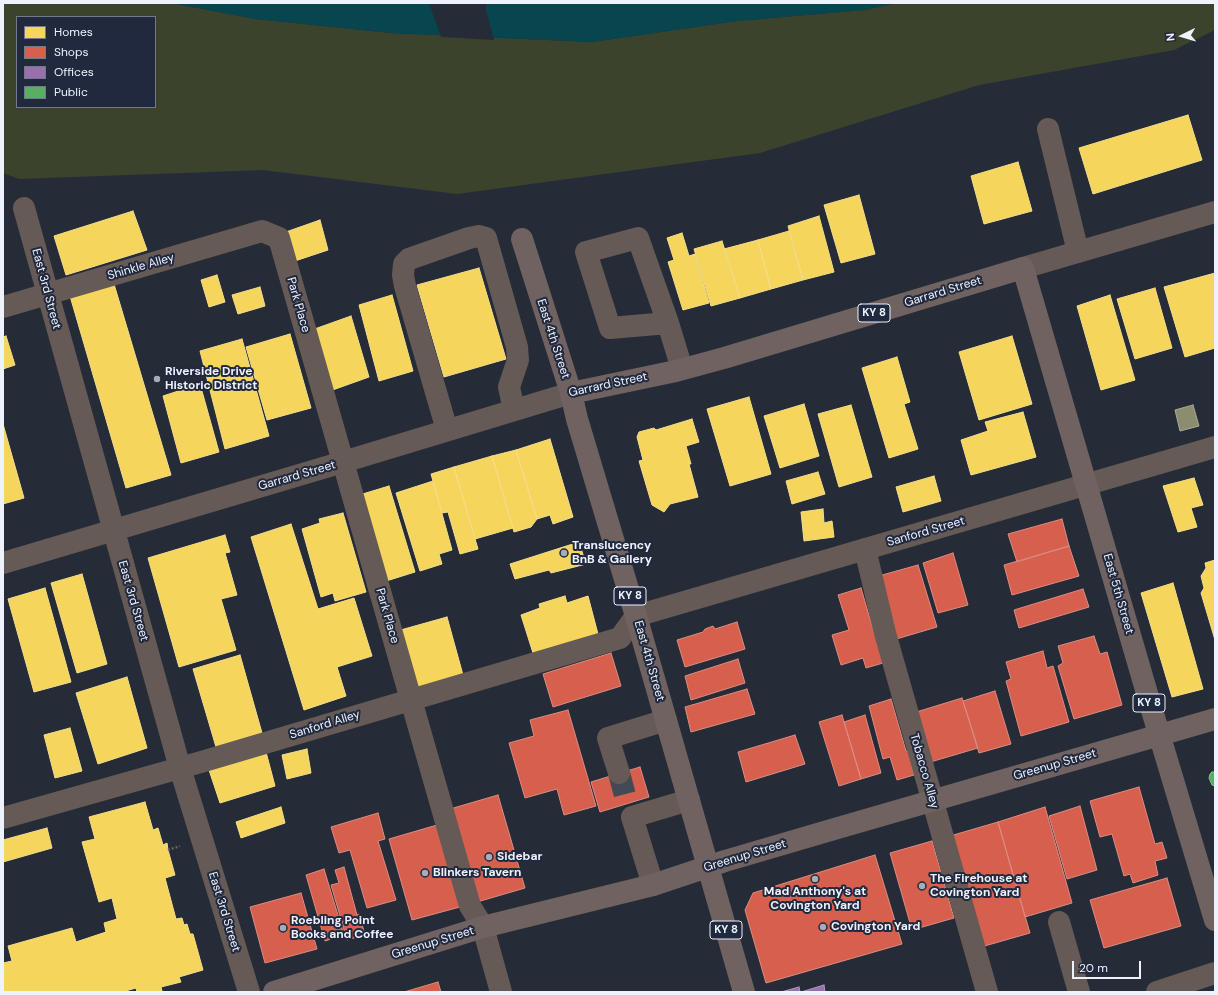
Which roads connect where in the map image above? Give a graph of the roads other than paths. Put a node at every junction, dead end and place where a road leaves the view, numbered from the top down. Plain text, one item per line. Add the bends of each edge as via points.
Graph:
1 (1048, 129) dead end
2 (24, 208) dead end
3 (1215, 212) edge
4 (279, 238) joint
5 (522, 239) dead end
6 (1078, 252) junction
7 (1023, 268) junction
8 (47, 294) junction
9 (3, 307) edge
10 (668, 323) junction
11 (682, 369) junction
12 (570, 393) junction
13 (514, 410) junction
14 (448, 430) junction
15 (1215, 447) edge
16 (343, 462) junction
17 (1087, 484) junction
18 (113, 530) junction
19 (865, 549) junction
20 (3, 563) edge
21 (636, 616) junction
22 (411, 699) junction
23 (1215, 719) edge
24 (666, 720) junction
25 (1159, 735) junction
26 (180, 768) junction
27 (619, 773) tunnel mouth
28 (689, 800) junction
29 (932, 800) junction
30 (3, 818) edge
31 (707, 867) junction
32 (653, 884) junction
33 (1215, 920) edge
34 (1059, 922) dead end
35 (483, 927) junction
36 (1215, 972) edge
37 (249, 992) edge
38 (274, 992) edge
39 (501, 992) edge
40 (744, 992) edge
41 (987, 992) edge
42 (1079, 992) edge
43 (1156, 992) edge

1 - 6 street
2 - 8 street, East 3rd Street
3 - 6 street, Garrard Street
4 - 8 street, Shinkle Alley via 262,231
4 - 16 street, Park Place
5 - 12 main road, East 4th Street / KY 8
6 - 7 street, Garrard Street
7 - 11 main road, Garrard Street / KY 8
7 - 17 main road, East 5th Street / KY 8
8 - 9 street, Shinkle Alley
8 - 18 street, East 3rd Street
10 - 10 street via 638,238 586,252 610,328
10 - 11 street
11 - 12 main road, Garrard Street / KY 8
12 - 13 street, Garrard Street
12 - 21 main road, East 4th Street / KY 8
13 - 14 street, Garrard Street
13 - 14 street via 509,387 518,360 517,347 486,238 469,238 409,259 404,264 405,286
14 - 16 street, Garrard Street
15 - 17 street, Sanford Street
16 - 18 street, Garrard Street
16 - 22 street, Park Place
17 - 19 street, Sanford Street
17 - 25 main road, East 5th Street / KY 8
18 - 20 street, Garrard Street
18 - 26 street, East 3rd Street
19 - 21 street, Sanford Street
19 - 29 street, Tobacco Alley via 885,633
21 - 22 street, Sanford Alley via 620,638
21 - 24 main road, East 4th Street / KY 8
22 - 26 street, Sanford Alley
22 - 35 street, Park Place via 470,906
23 - 25 main road, Greenup Street
24 - 27 street via 608,738
24 - 28 main road, East 4th Street / KY 8
25 - 29 main road, Greenup Street
25 - 33 main road, East 5th Street / KY 8
26 - 30 street, Sanford Alley
26 - 37 street, East 3rd Street
28 - 31 main road, East 4th Street / KY 8
28 - 32 street via 630,810
29 - 31 main road, Greenup Street
29 - 41 street, Tobacco Alley
31 - 32 main road, Greenup Street
31 - 40 main road, East 4th Street / KY 8
32 - 35 main road, Greenup Street
34 - 42 street
35 - 38 main road, Greenup Street
35 - 39 street, Park Place
36 - 43 street

